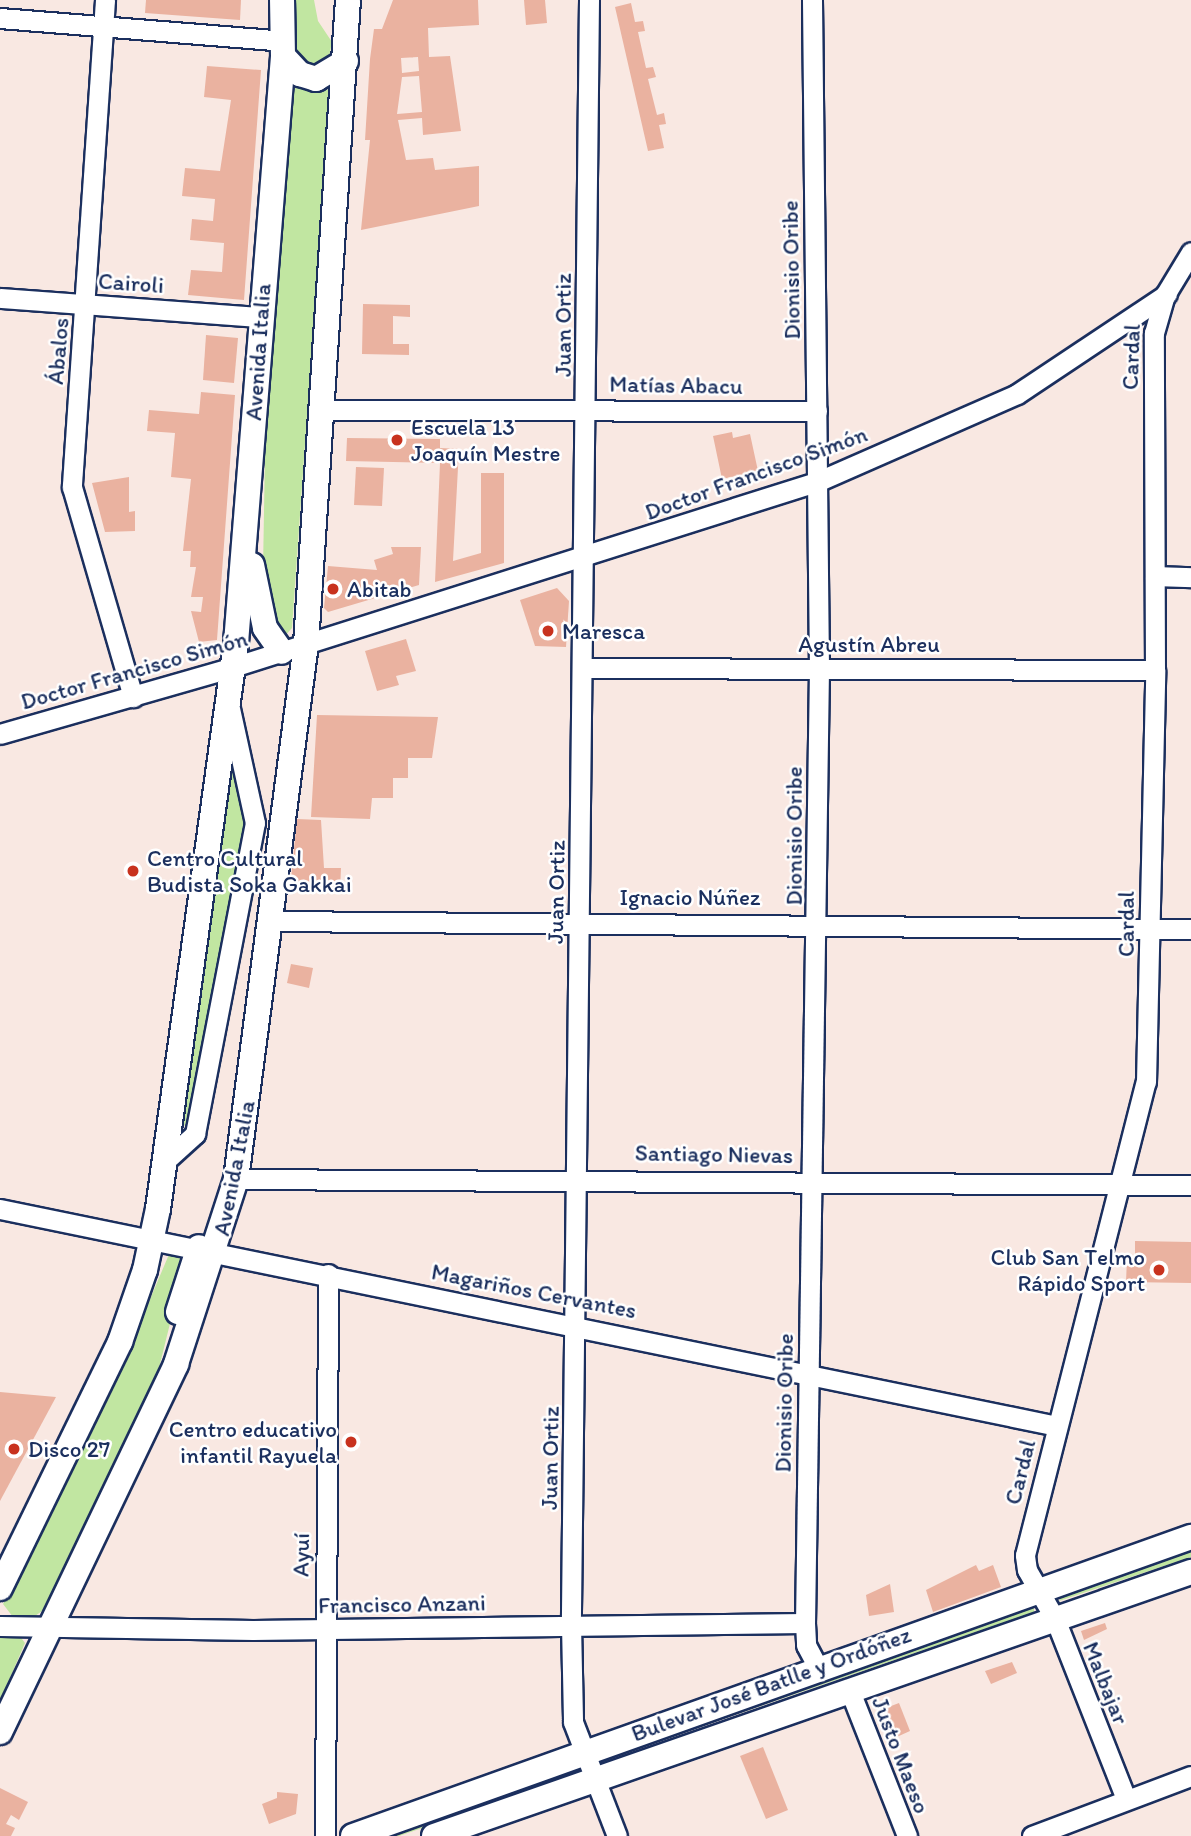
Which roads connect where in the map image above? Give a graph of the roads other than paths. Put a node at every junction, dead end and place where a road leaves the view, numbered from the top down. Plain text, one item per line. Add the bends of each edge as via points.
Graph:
1 (105, 0) edge
2 (282, 0) edge
3 (330, 0) edge
4 (348, 0) edge
5 (363, 0) edge
6 (589, 0) edge
7 (812, 0) edge
8 (0, 18) edge
9 (104, 25) junction
10 (283, 48) junction
11 (346, 49) junction
12 (1191, 252) edge
13 (1191, 278) edge
14 (1165, 295) junction
15 (0, 298) edge
16 (86, 304) junction
17 (259, 317) junction
18 (587, 408) junction
19 (323, 410) junction
20 (817, 411) junction
21 (818, 481) junction
22 (246, 536) junction
23 (583, 558) junction
24 (1155, 576) junction
25 (1191, 577) edge
26 (306, 644) junction
27 (282, 652) junction
28 (233, 667) junction
29 (583, 668) junction
30 (819, 669) junction
31 (1155, 670) junction
32 (133, 697) junction
33 (229, 704) junction
34 (0, 734) edge
35 (273, 922) junction
36 (581, 922) junction
37 (818, 922) junction
38 (1191, 929) edge
39 (1151, 930) junction
40 (164, 1162) junction
41 (577, 1177) junction
42 (236, 1179) junction
43 (812, 1180) junction
44 (1120, 1185) junction
45 (1191, 1185) edge
46 (0, 1209) edge
47 (152, 1237) junction
48 (208, 1249) junction
49 (328, 1274) junction
50 (577, 1324) junction
51 (808, 1373) junction
52 (1057, 1426) junction
53 (1191, 1538) edge
54 (1191, 1572) edge
55 (0, 1588) edge
56 (1035, 1589) junction
57 (1055, 1619) junction
58 (805, 1623) junction
59 (571, 1624) junction
60 (0, 1626) edge
61 (53, 1627) junction
62 (324, 1630) junction
63 (819, 1669) junction
64 (850, 1692) junction
65 (0, 1732) edge
66 (585, 1752) junction
67 (1191, 1776) edge
68 (595, 1780) junction
69 (1126, 1799) junction
70 (325, 1836) edge
71 (353, 1836) edge
72 (434, 1836) edge
73 (617, 1836) edge
74 (907, 1836) edge
75 (1032, 1836) edge

1 - 9 street, Ábalos
2 - 10 main road, Avenida Italia
3 - 11 main road via 331,16
4 - 11 main road, Avenida Italia
5 - 11 main road
6 - 18 street, Juan Ortiz
7 - 20 street, Dionisio Oribe
8 - 9 street
9 - 10 street
9 - 16 street, Ábalos
10 - 11 main road via 300,74 316,79
10 - 17 main road, Avenida Italia
11 - 19 main road, Avenida Italia
12 - 14 street, Cardal
13 - 14 street, Doctor Francisco Simón
14 - 21 street, Doctor Francisco Simón via 1017,394
14 - 24 street, Cardal via 1154,334
15 - 16 street, Cairoli
16 - 17 street, Cairoli
16 - 32 street, Ábalos via 72,487
17 - 22 main road, Avenida Italia
18 - 19 street, Matías Abacu
18 - 20 street, Matías Abacu
18 - 23 street, Juan Ortiz
19 - 26 main road, Avenida Italia
20 - 21 street, Dionisio Oribe
21 - 23 street, Doctor Francisco Simón
21 - 30 street, Dionisio Oribe
22 - 27 main road via 265,628
22 - 28 main road, Avenida Italia
23 - 26 street, Doctor Francisco Simón
23 - 29 street, Juan Ortiz
24 - 25 street
24 - 31 street, Cardal
26 - 27 street
26 - 35 main road, Avenida Italia
27 - 28 street, Doctor Francisco Simón
28 - 32 street, Doctor Francisco Simón
28 - 33 main road, Avenida Italia
29 - 30 street, Agustín Abreu
29 - 36 street, Juan Ortiz
30 - 31 street, Agustín Abreu
30 - 37 street, Dionisio Oribe
31 - 39 street, Cardal
32 - 34 street, Doctor Francisco Simón
33 - 40 main road, Avenida Italia
33 - 40 street, Avenida Italia via 255,823 195,1134
35 - 36 street, Ignacio Núñez
35 - 42 main road, Avenida Italia
36 - 37 street, Ignacio Núñez
36 - 41 street, Juan Ortiz
37 - 39 street, Ignacio Núñez
37 - 43 street, Dionisio Oribe
38 - 39 street, Ignacio Núñez
39 - 44 street, Cardal via 1146,1082
40 - 47 main road, Avenida Italia
41 - 42 street, Santiago Nievas
41 - 43 street, Santiago Nievas
41 - 50 street, Juan Ortiz
42 - 48 main road, Avenida Italia
43 - 44 street, Santiago Nievas
43 - 51 street, Dionisio Oribe
44 - 45 street, Santiago Nievas
44 - 52 street, Cardal
46 - 47 street, Magariños Cervantes
47 - 48 street, Magariños Cervantes
47 - 55 main road, Avenida Italia via 120,1342
48 - 49 street, Magariños Cervantes
48 - 61 main road, Avenida Italia via 176,1364
49 - 50 street, Magariños Cervantes
49 - 62 street, Ayuí
50 - 51 street, Magariños Cervantes
50 - 59 street, Juan Ortiz
51 - 52 street, Magariños Cervantes
51 - 58 street, Dionisio Oribe
52 - 56 street, Cardal via 1025,1555
53 - 56 main road, Bulevar José Batlle y Ordóñez
54 - 57 main road, Bulevar José Batlle y Ordóñez
56 - 57 street, Malbajar
56 - 63 main road, Bulevar José Batlle y Ordóñez
57 - 64 main road, Bulevar José Batlle y Ordóñez
57 - 69 street, Malbajar
58 - 59 street, Francisco Anzani
58 - 63 street, Dionisio Oribe via 806,1645
59 - 62 street, Francisco Anzani
59 - 66 street, Juan Ortiz via 573,1722
60 - 61 street, Francisco Anzani
61 - 62 street, Francisco Anzani
61 - 65 main road, Avenida Italia
62 - 70 street, Ayuí
63 - 66 main road, Bulevar José Batlle y Ordóñez
64 - 68 main road, Bulevar José Batlle y Ordóñez
64 - 74 street, Justo Maeso
66 - 68 street, Juan Ortiz
66 - 71 main road, Bulevar José Batlle y Ordóñez
67 - 69 street
68 - 72 main road, Bulevar José Batlle y Ordóñez
68 - 73 street, Juan Ortiz
69 - 75 street

